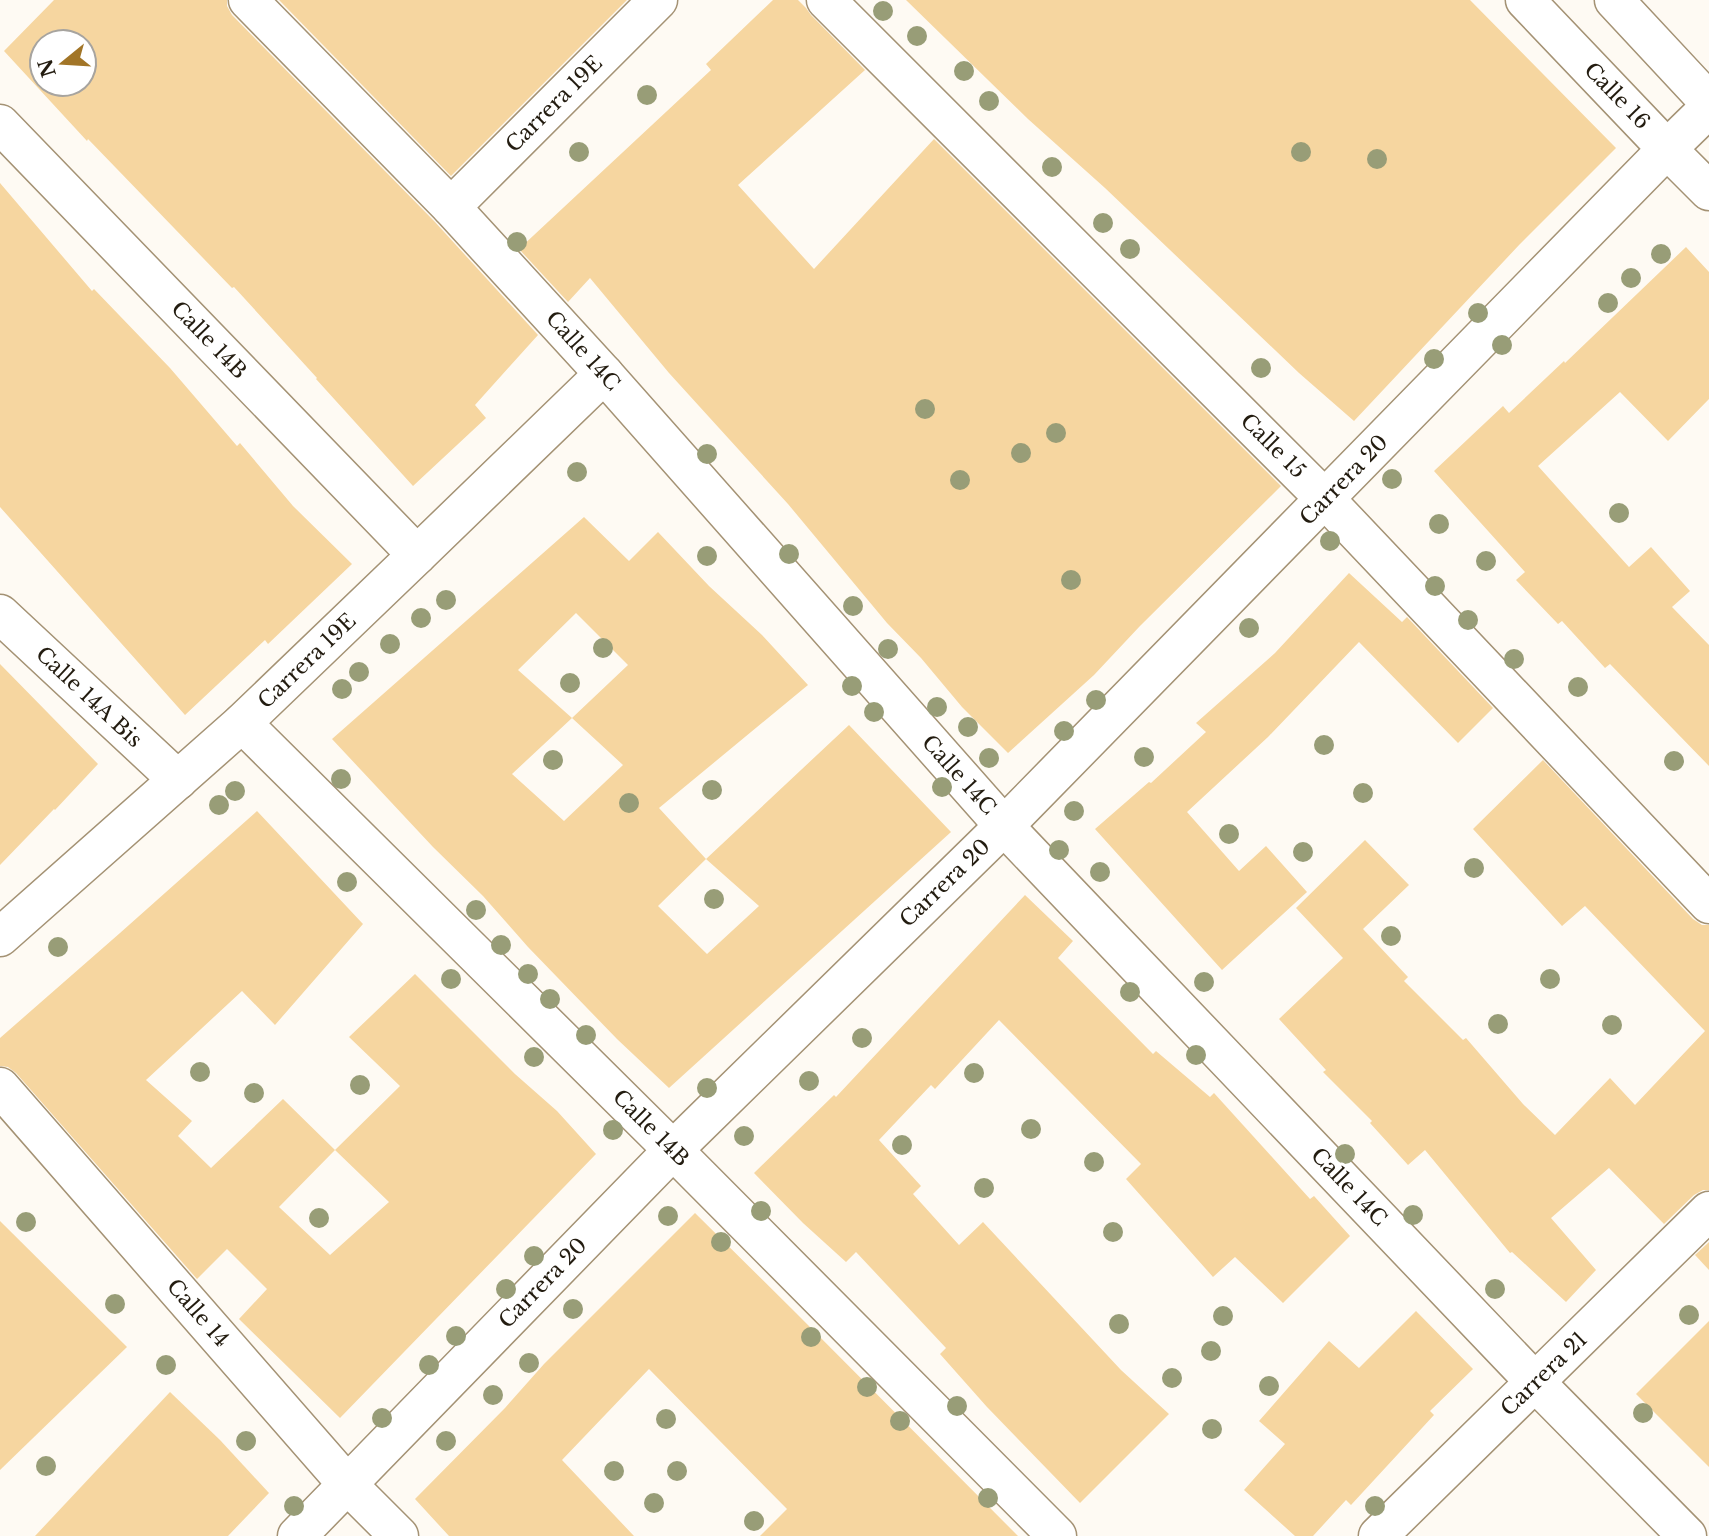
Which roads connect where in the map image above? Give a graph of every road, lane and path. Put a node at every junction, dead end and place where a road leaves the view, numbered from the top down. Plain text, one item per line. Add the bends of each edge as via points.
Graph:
1 (248, 0) edge
2 (826, 0) edge
3 (1525, 0) edge
4 (1614, 0) edge
5 (650, 3) edge
6 (1709, 102) edge
7 (1709, 108) edge
8 (0, 124) edge
9 (1667, 149) junction
10 (1709, 191) edge
11 (451, 207) junction
12 (604, 374) junction
13 (1325, 499) junction
14 (417, 555) junction
15 (0, 614) edge
16 (242, 723) junction
17 (178, 780) junction
18 (1004, 826) junction
19 (1709, 904) edge
20 (0, 937) edge
21 (0, 1087) edge
22 (673, 1150) junction
23 (1709, 1211) edge
24 (1535, 1382) junction
25 (348, 1484) junction
26 (297, 1536) edge
27 (399, 1536) edge
28 (1057, 1536) edge
29 (1378, 1536) edge
30 (1687, 1536) edge

1 - 11 street, Calle 14C
2 - 13 street, Calle 15
3 - 9 street, Calle 16
4 - 6 street
5 - 11 street, Carrera 19E
7 - 9 street, Carrera 20
8 - 14 street, Calle 14B
9 - 10 street, Calle 16
9 - 13 street, Carrera 20
11 - 12 street, Calle 14C
12 - 14 street, Carrera 19E
12 - 18 street, Calle 14C
13 - 18 street, Carrera 20
13 - 19 street, Calle 15
14 - 16 street, Carrera 19E
15 - 17 street, Calle 14A Bis
16 - 17 street, Carrera 19E
16 - 22 street, Calle 14B
17 - 20 street, Carrera 19E
18 - 22 street, Carrera 20
18 - 24 street, Calle 14C
21 - 25 street, Calle 14
22 - 25 street, Carrera 20
22 - 28 street, Calle 14B
23 - 24 street, Carrera 21
24 - 29 street, Carrera 21
24 - 30 street, Calle 14C
25 - 26 street, Carrera 20
25 - 27 street, Calle 14

